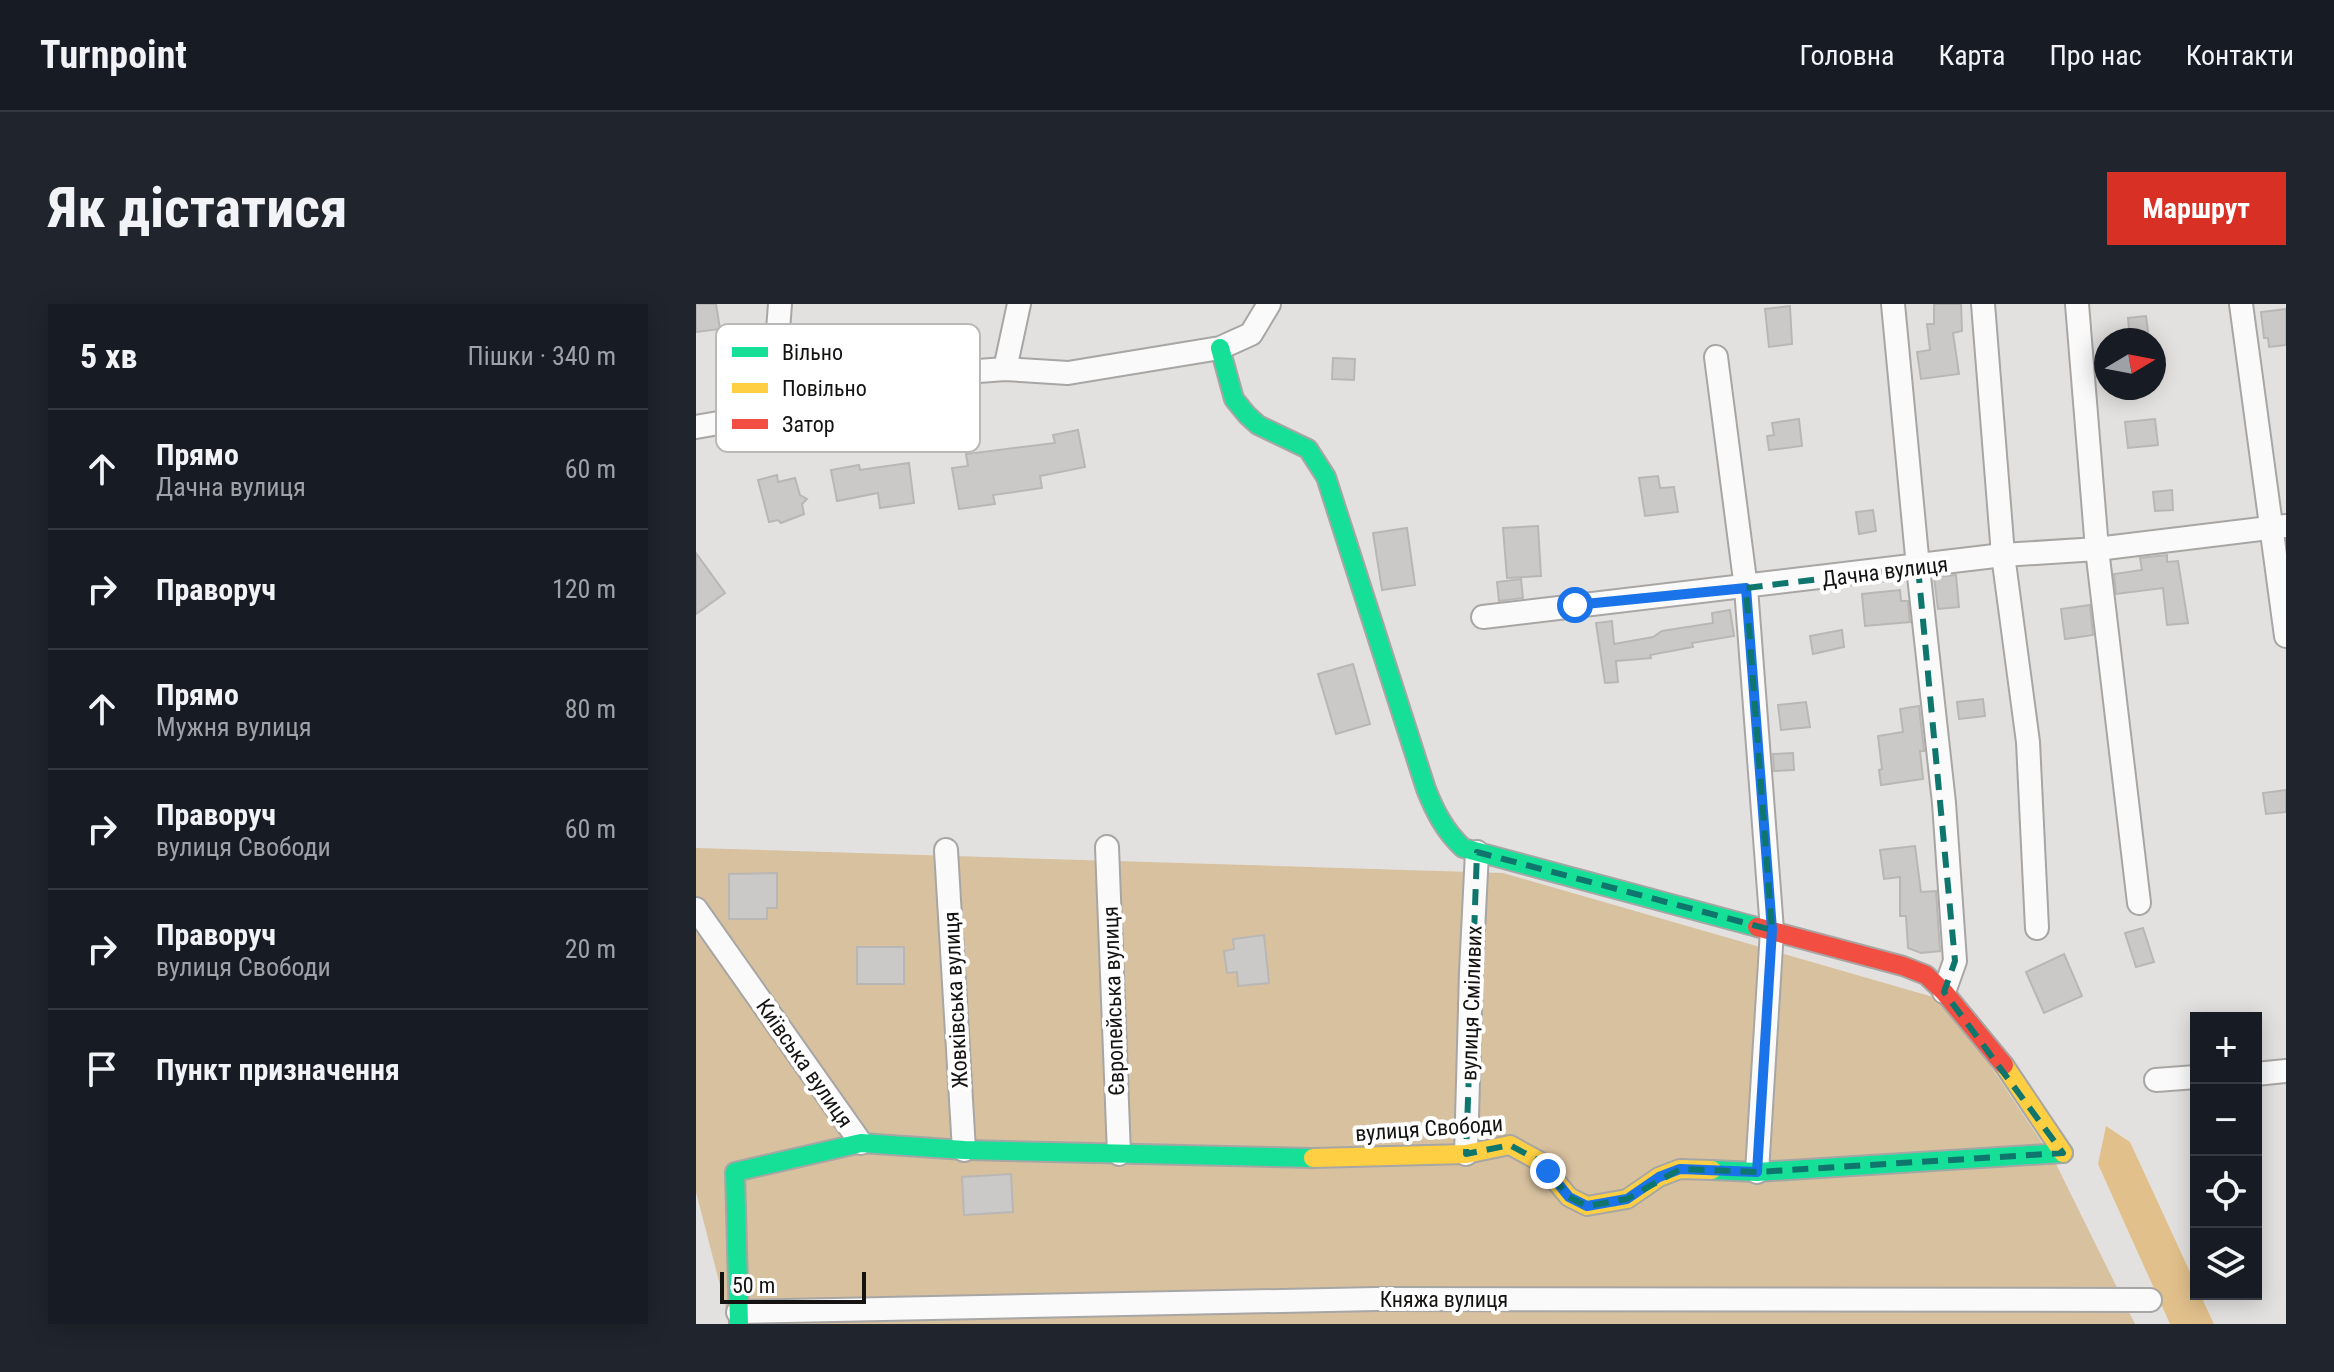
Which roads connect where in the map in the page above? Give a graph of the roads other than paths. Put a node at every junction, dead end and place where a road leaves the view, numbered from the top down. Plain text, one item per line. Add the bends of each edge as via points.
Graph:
1 (780, 304) edge
2 (1019, 304) edge
3 (1269, 304) edge
4 (1893, 304) edge
5 (1983, 304) edge
6 (2077, 304) edge
7 (2241, 304) edge
8 (778, 324) edge
9 (1220, 348) junction
10 (1716, 357) dead end
11 (1005, 369) junction
12 (980, 371) edge
13 (716, 424) edge
14 (696, 427) edge
15 (2279, 527) edge
16 (2097, 549) junction
17 (2003, 555) junction
18 (1918, 567) junction
19 (1746, 588) junction
20 (1483, 617) dead end
21 (2286, 636) edge
22 (1107, 847) dead end
23 (946, 850) dead end
24 (1477, 852) junction
25 (2139, 903) dead end
26 (696, 909) edge
27 (2037, 928) dead end
28 (1772, 930) junction
29 (1944, 992) junction
30 (2286, 1071) edge
31 (2262, 1073) edge
32 (2190, 1077) edge
33 (2156, 1080) dead end
34 (861, 1143) junction
35 (964, 1150) junction
36 (1119, 1154) junction
37 (1466, 1154) junction
38 (1757, 1172) junction
39 (2150, 1300) dead end
40 (738, 1318) edge

1 - 8 street
2 - 11 street
3 - 9 street via 1251,334
4 - 18 street
5 - 17 street
6 - 16 street
7 - 15 street
9 - 11 street via 1068,373
9 - 24 street via 1234,399 1247,415 1308,449 1326,477 1431,804 1450,838
10 - 19 street
11 - 12 street
13 - 14 street
15 - 16 street, Дачна вулиця
15 - 21 street
16 - 17 street, Дачна вулиця
16 - 25 street
17 - 18 street, Дачна вулиця
17 - 27 street via 2028,742
18 - 19 street, Дачна вулиця
18 - 29 street via 1955,961
19 - 20 street, Дачна вулиця
19 - 28 street
22 - 36 street, Європейська вулиця
23 - 35 street, Жовківська вулиця
24 - 28 street
24 - 37 street, вулиця Сміливих
26 - 34 street, Київська вулиця
28 - 29 street via 1903,966 1926,975
28 - 38 street
29 - 38 street, вулиця Свободи via 1998,1057 2063,1153
30 - 31 street
32 - 33 street
34 - 35 street, вулиця Свободи
34 - 40 street, Київська вулиця via 735,1172
35 - 36 street, вулиця Свободи
36 - 37 street, вулиця Свободи
37 - 38 street, вулиця Свободи via 1510,1145 1539,1161 1569,1197 1587,1206 1627,1199 1680,1169
39 - 40 street, Княжа вулиця via 1376,1299

